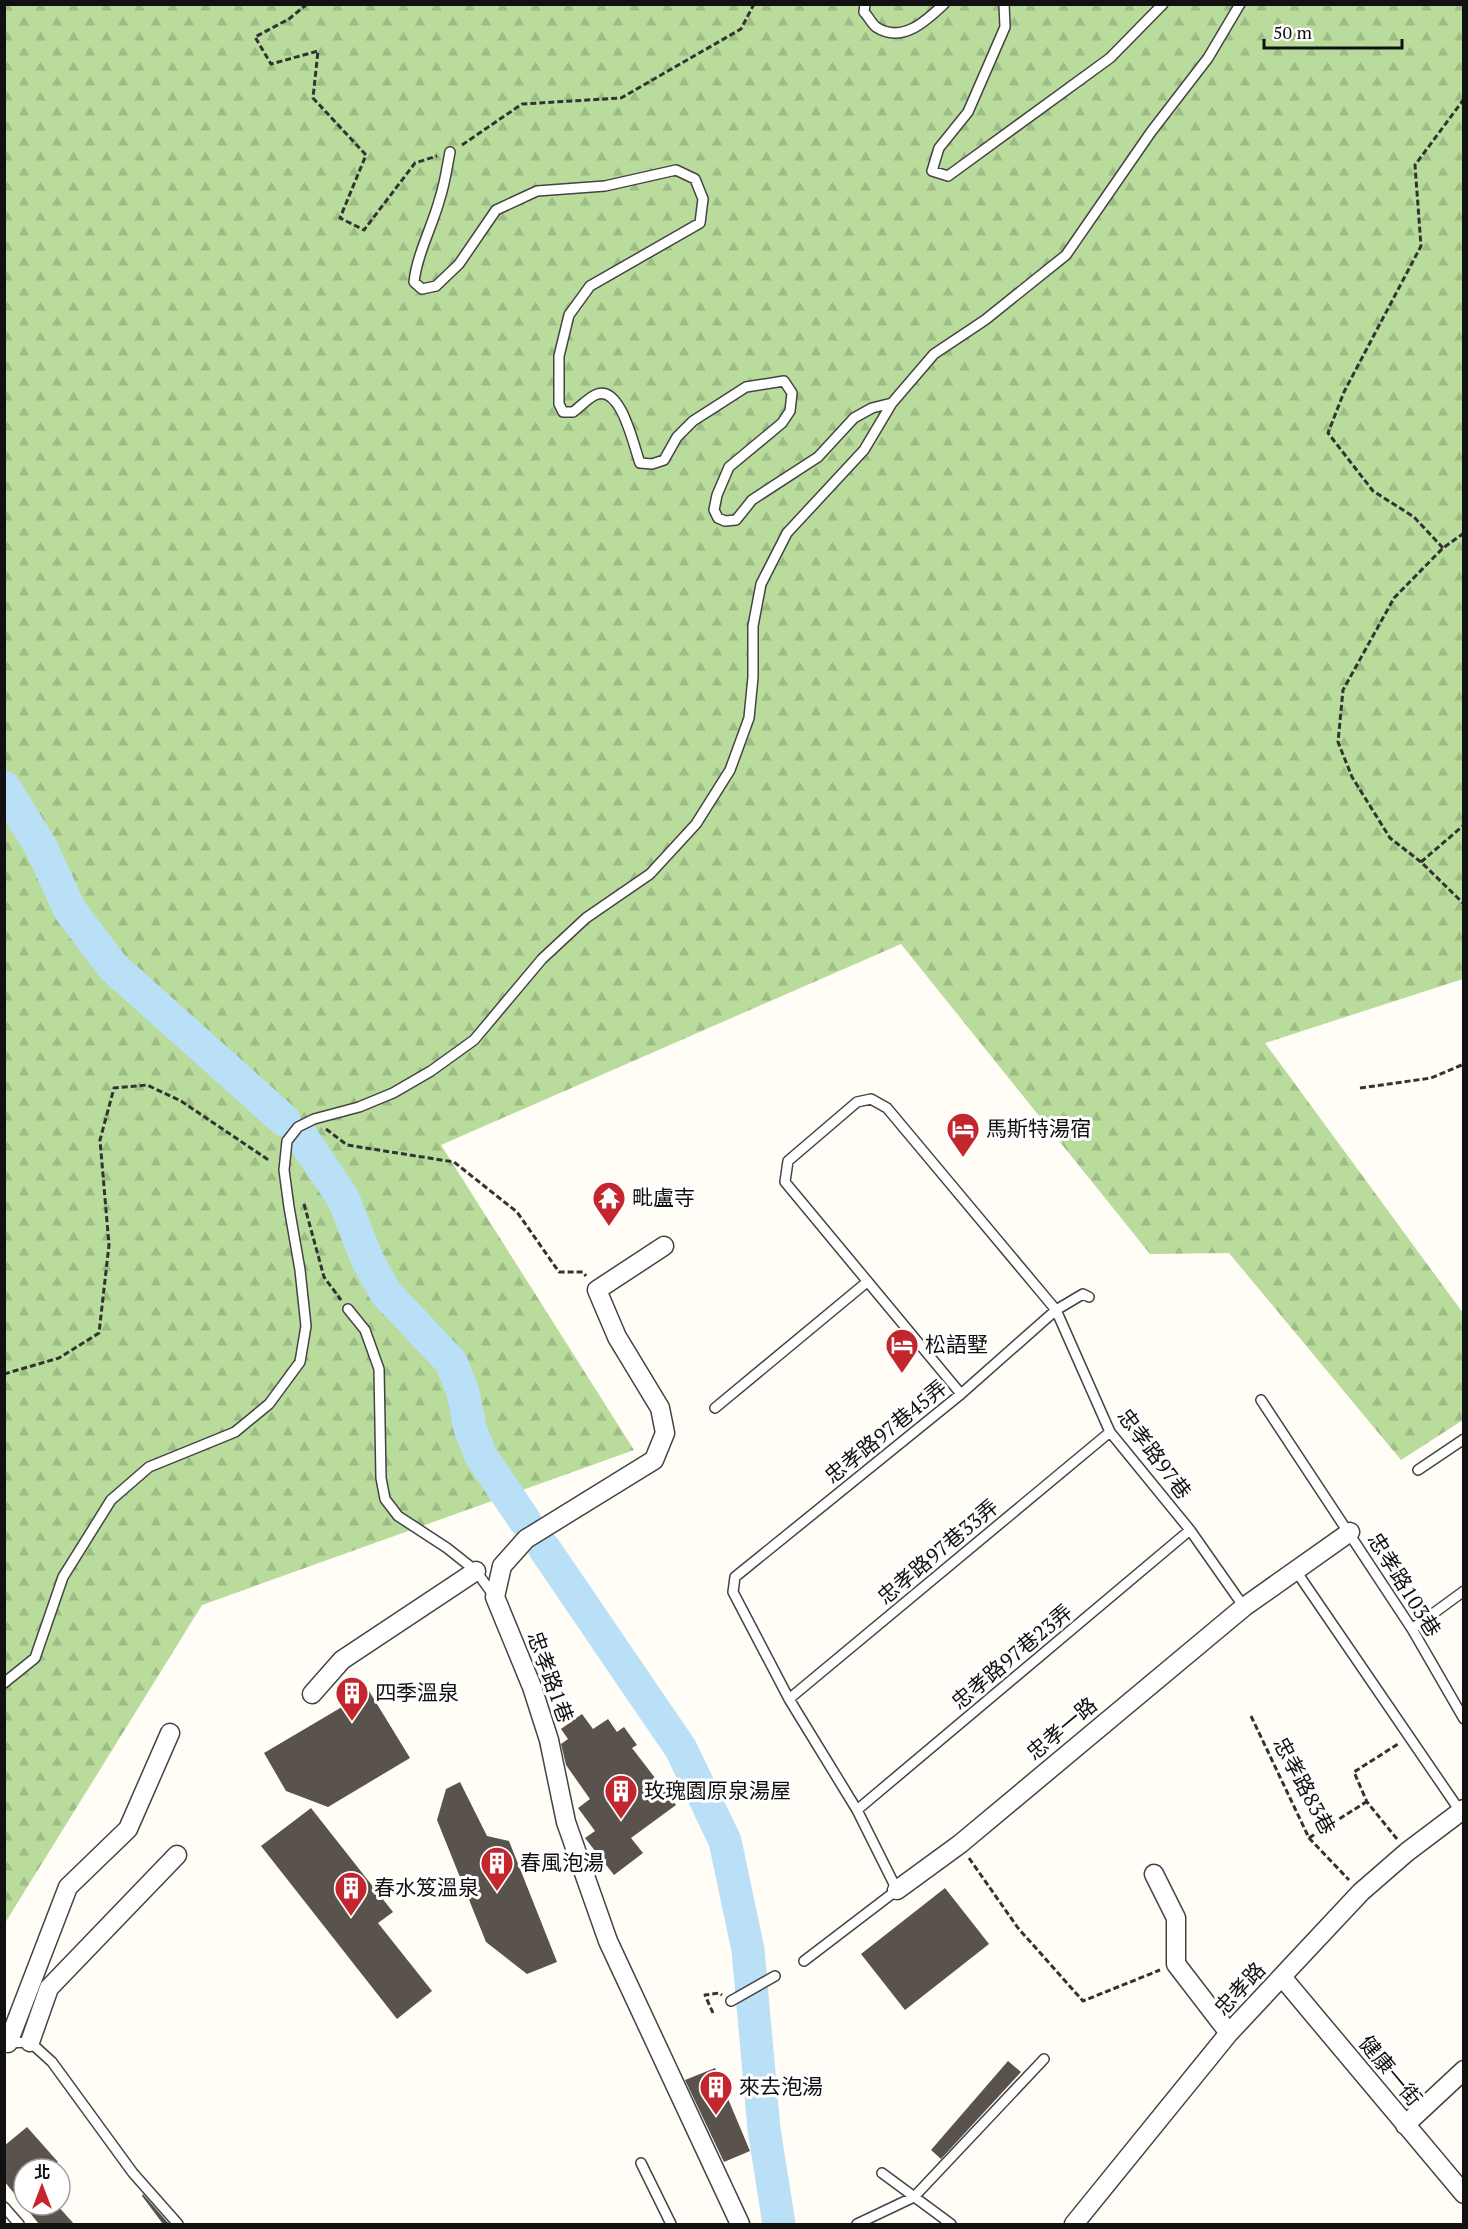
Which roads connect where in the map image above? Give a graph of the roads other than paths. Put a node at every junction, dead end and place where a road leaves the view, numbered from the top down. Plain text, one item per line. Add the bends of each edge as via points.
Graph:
1 (865, 4) edge
2 (944, 4) edge
3 (1004, 4) edge
4 (1163, 4) edge
5 (1240, 4) edge
6 (450, 152) road end
7 (892, 403) junction
8 (663, 1246) dead end
9 (867, 1281) junction
10 (1089, 1297) dead end
11 (348, 1309) road end
12 (1056, 1310) junction
13 (961, 1394) junction
14 (1261, 1401) dead end
15 (715, 1408) dead end
16 (1110, 1432) junction
17 (1464, 1439) edge
18 (1418, 1470) dead end
19 (1190, 1530) junction
20 (1350, 1532) junction
21 (1296, 1570) junction
22 (476, 1572) junction
23 (1464, 1591) edge
24 (495, 1598) junction
25 (1244, 1607) junction
26 (1412, 1629) junction
27 (4, 1683) edge
28 (312, 1694) dead end
29 (789, 1699) junction
30 (1464, 1719) edge
31 (170, 1733) dead end
32 (857, 1810) junction
33 (1462, 1810) edge
34 (177, 1855) dead end
35 (1154, 1874) dead end
36 (897, 1890) junction
37 (804, 1961) dead end
38 (776, 1977) dead end
39 (1282, 1977) junction
40 (731, 2001) road end
41 (1229, 2033) junction
42 (30, 2042) junction
43 (6, 2047) edge
44 (1044, 2059) dead end
45 (1464, 2070) edge
46 (1405, 2125) junction
47 (641, 2163) dead end
48 (882, 2173) dead end
49 (1464, 2194) edge
50 (914, 2197) junction
51 (4, 2207) edge
52 (1079, 2222) edge
53 (19, 2224) edge
54 (178, 2224) edge
55 (671, 2224) edge
56 (740, 2224) edge
57 (857, 2224) edge
58 (951, 2224) edge

1 - 2 lane via 864,12 876,27 897,34 921,25
3 - 4 lane via 1005,27 968,112 939,148 932,171 948,176 1110,58
5 - 7 lane via 1208,58 1066,255 985,320 934,354
6 - 7 lane via 441,196 415,266 414,282 422,289 436,286 459,264 496,210 537,191 605,186 676,170 695,179 703,199 700,223 590,286 569,315 559,356 559,404 563,412 573,412 597,394 606,394 625,416 640,463 651,465 664,460 677,437 693,421 746,387 784,381 792,393 790,411 782,423 729,467 717,495 714,510 718,518 736,520 752,500 818,458 854,418
7 - 27 lane via 864,450 787,533 761,584 753,626 750,718 730,770 696,824 650,874 586,918 542,959 474,1040 393,1093 298,1127 287,1141 284,1170 306,1326 300,1362 269,1404 235,1432 149,1467 111,1500 63,1577 35,1658
8 - 24 street via 597,1290 617,1337 660,1408 665,1433 654,1460 526,1539 502,1566
9 - 12 lane, 忠孝路97巷 via 785,1182 788,1161 857,1102 871,1099 887,1108
9 - 13 lane, 忠孝路97巷
9 - 15 lane
10 - 12 lane, 忠孝路97巷45弄 via 1083,1294
11 - 22 lane via 365,1330 379,1369 381,1478 385,1499 398,1516
12 - 13 lane, 忠孝路97巷45弄
12 - 16 lane, 忠孝路97巷
13 - 29 lane, 忠孝路97巷45弄 via 735,1577 733,1592
14 - 20 lane, 忠孝路103巷
16 - 19 lane, 忠孝路97巷
16 - 29 lane, 忠孝路97巷33弄
17 - 18 lane
19 - 25 lane, 忠孝路97巷
19 - 32 lane, 忠孝路97巷23弄
20 - 21 street, 忠孝一路
20 - 26 lane, 忠孝路103巷
21 - 25 street, 忠孝一路
21 - 33 lane
22 - 24 lane
22 - 28 street via 342,1660
23 - 26 lane
24 - 56 street, 忠孝路1巷 via 532,1687 549,1740 566,1822 608,1941
25 - 36 street, 忠孝一路 via 960,1844
26 - 30 lane, 忠孝路103巷
29 - 32 lane
31 - 43 street via 128,1829 68,1887
32 - 36 lane
33 - 39 street, 忠孝路 via 1360,1892
34 - 42 street via 49,1988
35 - 41 street via 1176,1918 1176,1964
36 - 37 lane, 忠孝一路
38 - 40 lane
39 - 41 street, 忠孝路
39 - 46 street, 健康一街
41 - 52 street, 忠孝路
42 - 43 lane
42 - 54 lane via 52,2062 133,2173
44 - 50 lane
45 - 46 street
46 - 49 street, 健康一街
47 - 55 lane
48 - 50 lane
50 - 57 lane
50 - 58 lane
51 - 53 lane

